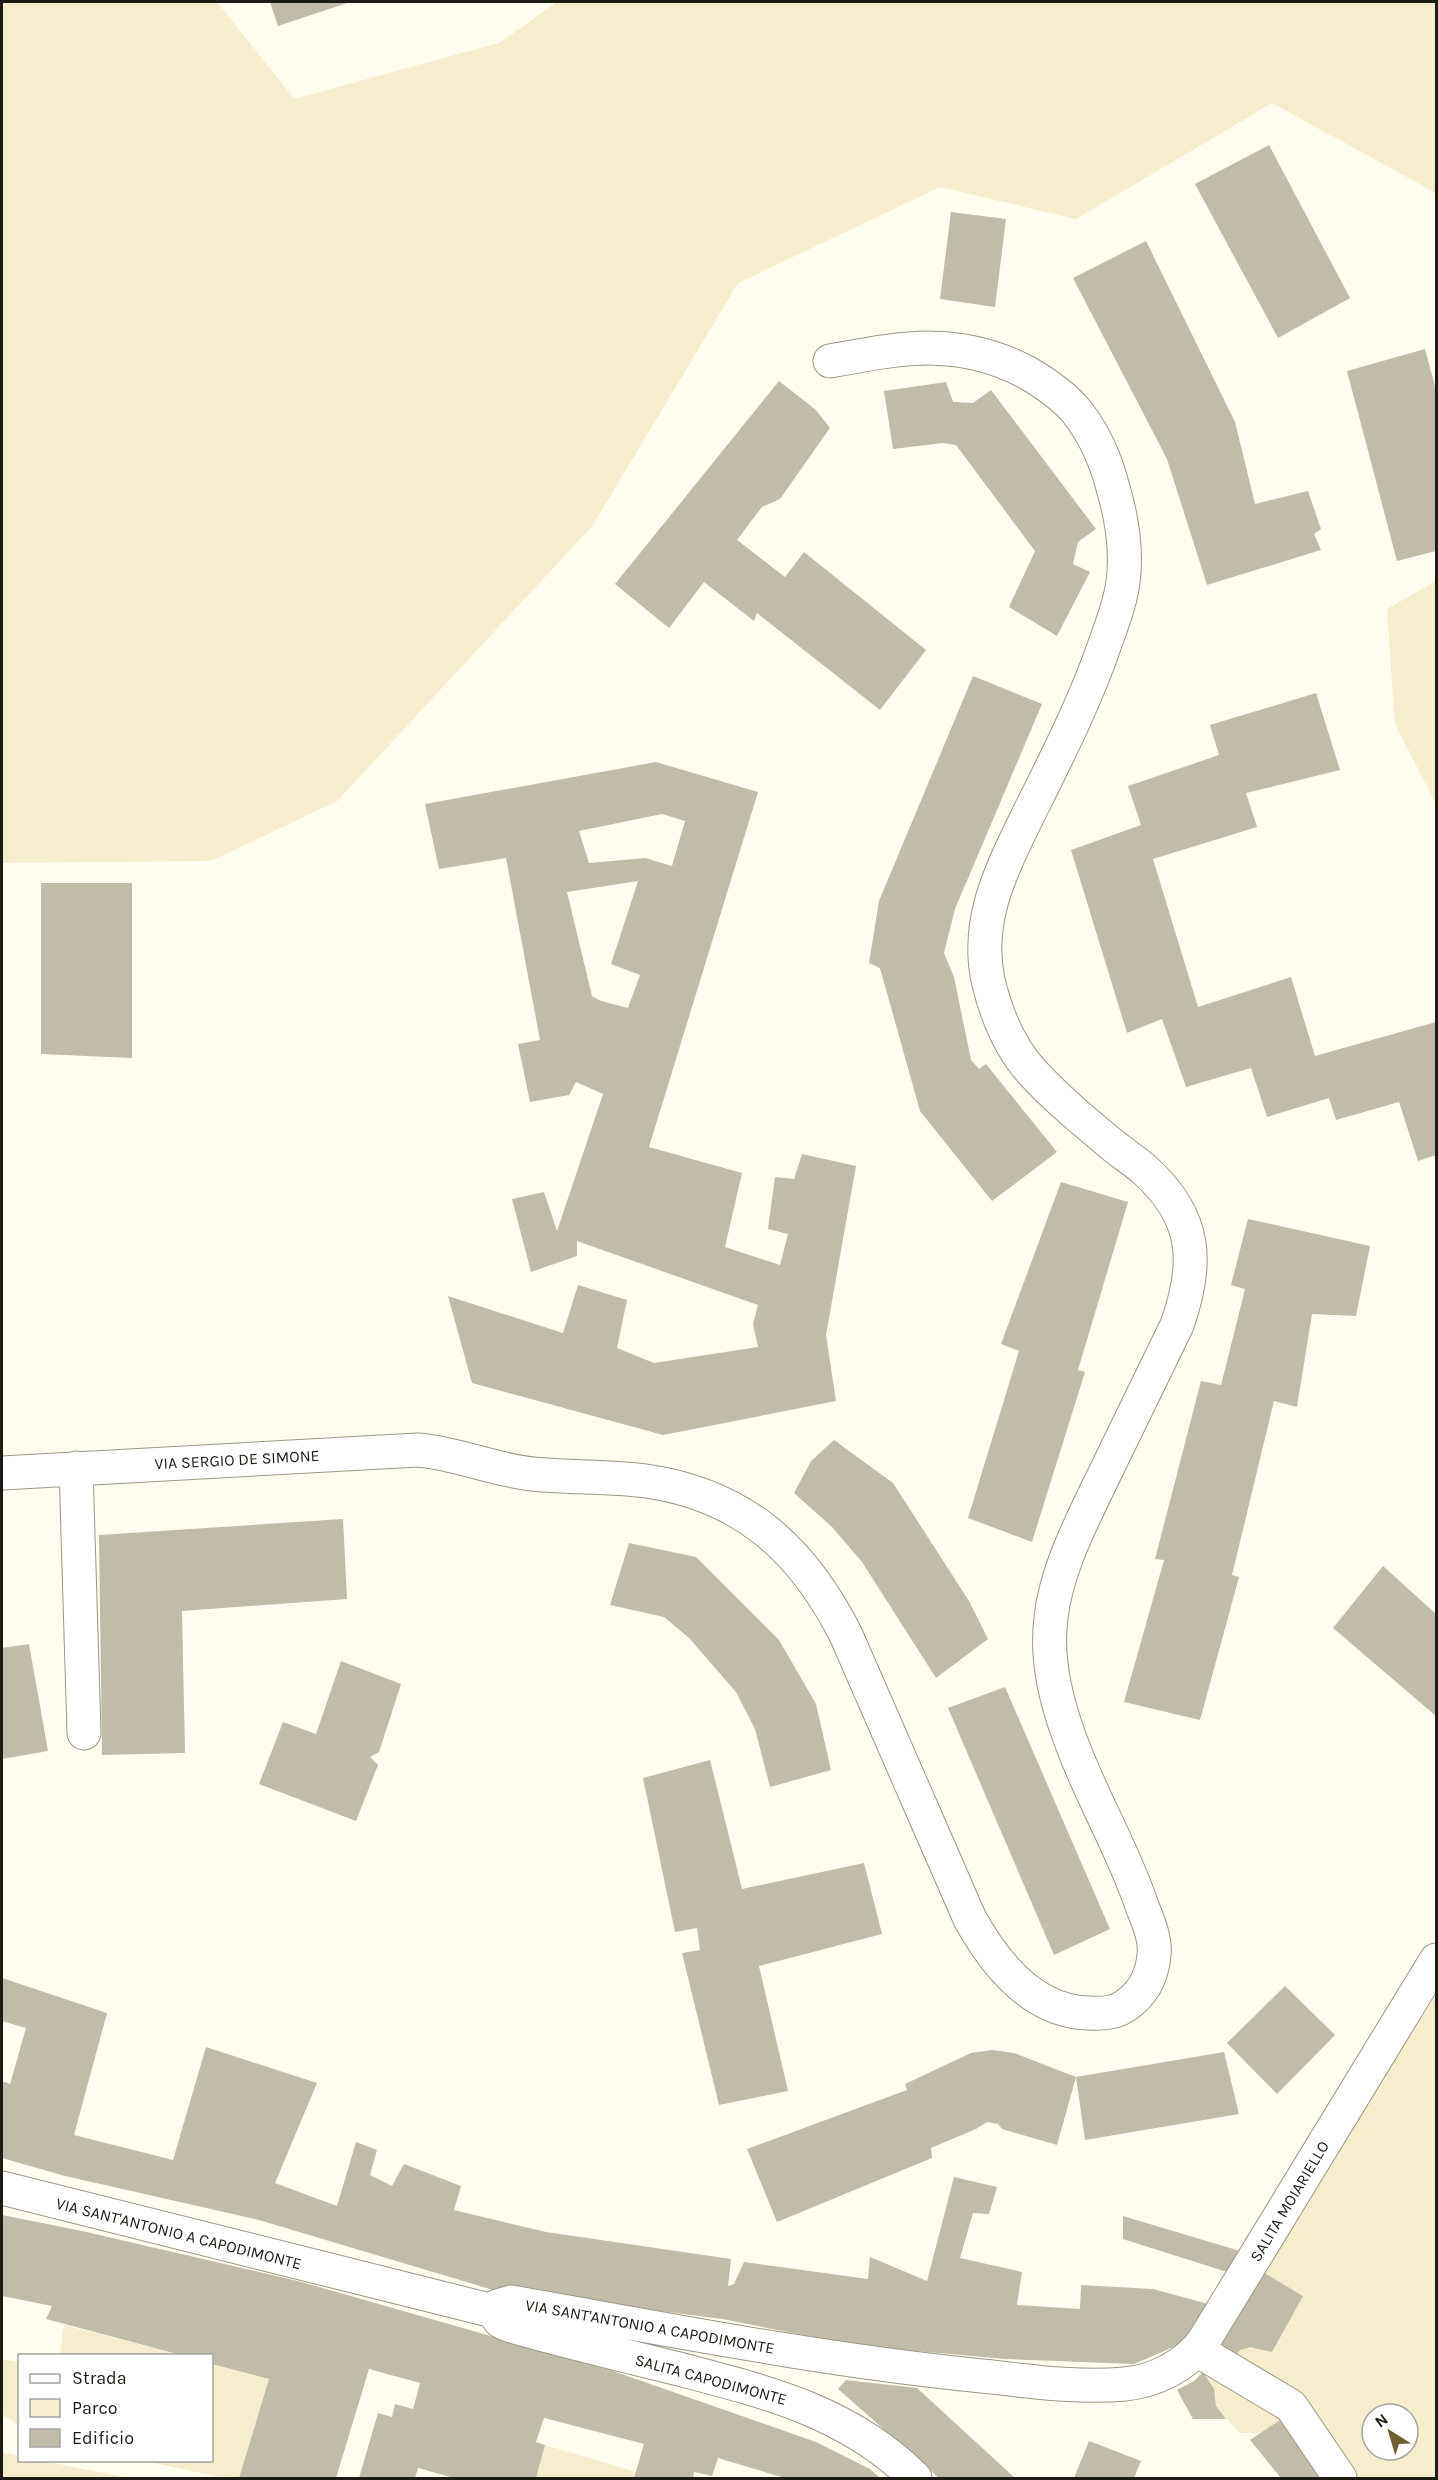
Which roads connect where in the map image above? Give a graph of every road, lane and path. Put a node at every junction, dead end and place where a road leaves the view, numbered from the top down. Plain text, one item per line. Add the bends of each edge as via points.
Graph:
1 (830, 361) dead end
2 (76, 1468) junction
3 (2, 1473) edge
4 (84, 1733) dead end
5 (1437, 1960) edge
6 (2, 2188) edge
7 (493, 2312) junction
8 (1197, 2350) junction
9 (1099, 2385) joint
10 (915, 2478) edge
11 (1340, 2478) edge

1 - 2 street, VIA SERGIO DE SIMONE via 932,347 969,350 1007,362 1055,391 1084,421 1103,455 1119,507 1124,573 1118,607 1086,693 998,879 987,913 984,949 998,1013 1022,1059 1066,1104 1166,1191 1187,1232 1191,1256 1188,1292 1177,1325 1078,1531 1053,1602 1049,1632 1053,1677 1068,1735 1133,1880 1153,1940 1155,1954 1145,1988 1119,2010 1074,2013 1034,1995 995,1959 966,1909 830,1605 791,1552 735,1509 680,1488 604,1477 533,1474 432,1451
2 - 3 street, VIA SERGIO DE SIMONE
2 - 4 street
5 - 8 street, SALITA MOIARIELLO
6 - 7 street, VIA SANT'ANTONIO A CAPODIMONTE
7 - 9 street, VIA SANT'ANTONIO A CAPODIMONTE via 497,2306 511,2302 855,2361
7 - 10 street, SALITA CAPODIMONTE via 507,2325 749,2387 809,2407 869,2441
8 - 9 street, SALITA MOIARIELLO via 1177,2367 1154,2378
8 - 11 street via 1291,2406

